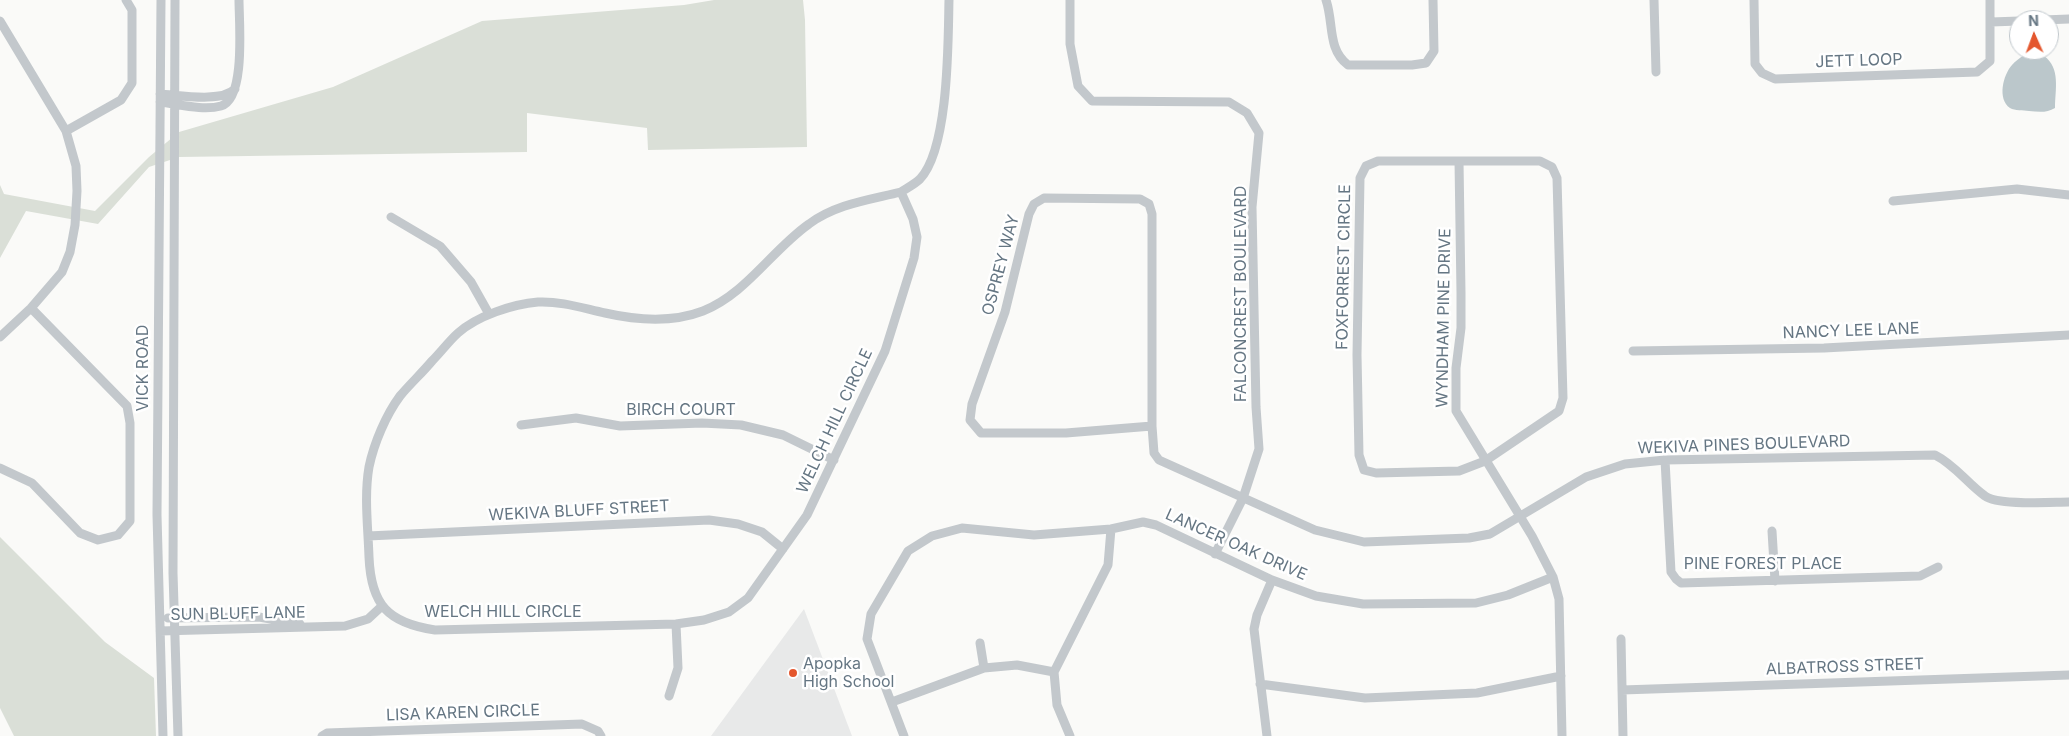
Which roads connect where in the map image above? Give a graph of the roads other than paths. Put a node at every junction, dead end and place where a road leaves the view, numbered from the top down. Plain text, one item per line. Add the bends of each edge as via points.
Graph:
1 (126, 0) edge
2 (161, 0) edge
3 (175, 0) edge
4 (239, 0) edge
5 (949, 0) edge
6 (1070, 0) edge
7 (1326, 0) edge
8 (1433, 0) edge
9 (1654, 0) edge
10 (1754, 0) edge
11 (1990, 0) edge
12 (0, 21) edge
13 (2009, 21) edge
14 (1991, 22) junction
15 (1656, 72) dead end
16 (236, 88) junction
17 (215, 96) junction
18 (160, 98) junction
19 (175, 99) junction
20 (215, 106) junction
21 (66, 131) junction
22 (1459, 161) junction
23 (901, 192) junction
24 (2069, 195) edge
25 (1893, 201) dead end
26 (391, 217) dead end
27 (31, 308) junction
28 (489, 314) junction
29 (2069, 335) edge
30 (0, 337) edge
31 (1633, 352) dead end
32 (521, 425) dead end
33 (1152, 426) junction
34 (834, 460) junction
35 (1665, 460) junction
36 (1485, 461) junction
37 (0, 468) edge
38 (1195, 477) joint
39 (1243, 498) junction
40 (2069, 502) edge
41 (1520, 518) junction
42 (1111, 529) junction
43 (1772, 530) dead end
44 (368, 536) junction
45 (783, 549) junction
46 (1215, 554) junction
47 (1938, 567) dead end
48 (1553, 576) junction
49 (1272, 580) junction
50 (1775, 581) junction
51 (382, 606) junction
52 (160, 618) junction
53 (174, 618) junction
54 (676, 624) junction
55 (317, 627) junction
56 (160, 630) junction
57 (174, 630) junction
58 (1621, 639) dead end
59 (980, 643) dead end
60 (984, 668) junction
61 (1054, 672) junction
62 (2069, 675) edge
63 (1561, 676) junction
64 (1260, 684) junction
65 (1622, 690) junction
66 (669, 696) dead end
67 (892, 702) junction
68 (164, 736) edge
69 (178, 736) edge
70 (322, 736) edge
71 (601, 736) edge
72 (904, 736) edge
73 (1070, 736) edge
74 (1267, 736) edge
75 (1562, 736) edge
76 (1623, 736) edge

1 - 21 street via 132,10 132,83 121,100
2 - 18 street, VICK ROAD
3 - 19 street, VICK ROAD
4 - 16 street
5 - 23 street via 947,77 936,149 920,178
6 - 39 street, FALCONCREST BOULEVARD via 1070,44 1078,86 1092,101 1229,102 1247,113 1259,133 1252,207 1259,449
7 - 8 street via 1333,46 1340,59 1348,65 1426,62 1434,51
9 - 15 street
10 - 14 street, JETT LOOP via 1755,64 1762,73 1775,79 1977,72 1990,61
11 - 14 street
12 - 21 street
13 - 14 street
16 - 17 street via 231,93
16 - 20 street via 226,104
17 - 19 street
17 - 20 street
18 - 19 street
18 - 52 street, VICK ROAD via 157,515
19 - 20 street via 186,106
19 - 53 street, VICK ROAD
21 - 27 street via 76,166 77,191 70,252 62,272
22 - 36 street, WYNDHAM PINE DRIVE via 1462,293 1456,411
22 - 36 street, FOXFORREST CIRCLE via 1540,161 1552,168 1557,178 1563,398 1559,411
22 - 36 street, FOXFORREST CIRCLE via 1378,161 1366,166 1360,178 1356,355 1359,455 1364,470 1376,473 1459,471
23 - 28 street via 841,206 808,224 734,292 703,310 672,318 638,319 567,303 537,302
23 - 34 street, WELCH HILL CIRCLE via 917,237 914,258 885,351
24 - 25 street via 2017,189
26 - 28 street via 440,246 472,282
27 - 30 street
27 - 37 street via 127,406 130,424 130,521 118,535 98,540 80,533 32,484
28 - 44 street via 459,332 400,397 381,430 369,467
29 - 31 street, NANCY LEE LANE via 1824,348
32 - 34 street, BIRCH COURT via 576,418 620,426 702,422 741,425 784,435
33 - 33 street, OSPREY WAY via 1152,214 1149,204 1140,199 1044,198 1034,204 1029,214 1005,312 972,404 970,420 981,433 1066,433
33 - 38 street, OSPREY WAY via 1154,453 1158,460
34 - 45 street, WELCH HILL CIRCLE via 807,514
35 - 40 street, WEKIVA PINES BOULEVARD via 1935,454 1987,498 2017,502
35 - 41 street, WEKIVA PINES BOULEVARD via 1625,464 1586,477
35 - 50 street, PINE FOREST PLACE via 1671,572 1676,579 1681,583
36 - 41 street, WYNDHAM PINE DRIVE
38 - 39 street, WEKIVA PINES BOULEVARD
39 - 41 street, WEKIVA PINES BOULEVARD via 1316,530 1364,542 1469,538 1490,534
39 - 46 street, FALCONCREST BOULEVARD
41 - 48 street, WYNDHAM PINE DRIVE
42 - 46 street, LANCER OAK DRIVE via 1143,522 1156,525
42 - 61 street via 1108,566
42 - 67 street, LANCER OAK DRIVE via 1034,536 962,528 932,536 908,551 871,614 868,639
43 - 50 street
44 - 45 street, WEKIVA BLUFF STREET via 709,520 738,524 762,532
44 - 51 street via 370,576
45 - 54 street, WELCH HILL CIRCLE via 748,598 728,612
46 - 49 street, LANCER OAK DRIVE
47 - 50 street, PINE FOREST PLACE via 1920,576
48 - 49 street, LANCER OAK DRIVE via 1508,595 1476,602 1420,604 1363,604 1316,596
48 - 63 street, WYNDHAM PINE DRIVE via 1559,599
49 - 64 street via 1254,629
51 - 54 street, WELCH HILL CIRCLE via 412,627 435,630
51 - 55 street, SUN BLUFF LANE via 368,619 344,626
52 - 53 street, SUN BLUFF LANE
52 - 56 street, VICK ROAD
53 - 55 street, SUN BLUFF LANE via 259,618
53 - 57 street, VICK ROAD
54 - 66 street via 678,668
55 - 57 street, SUN BLUFF LANE
56 - 57 street, SUN BLUFF LANE
56 - 68 street, VICK ROAD
57 - 69 street, VICK ROAD
58 - 65 street
59 - 60 street
60 - 61 street via 1017,665
60 - 67 street
61 - 73 street via 1057,705
62 - 65 street, ALBATROSS STREET
63 - 64 street via 1477,693 1365,698
63 - 75 street, WYNDHAM PINE DRIVE
64 - 74 street
65 - 76 street
67 - 72 street, LANCER OAK DRIVE
70 - 71 street, LISA KAREN CIRCLE via 327,733 582,724 598,731

